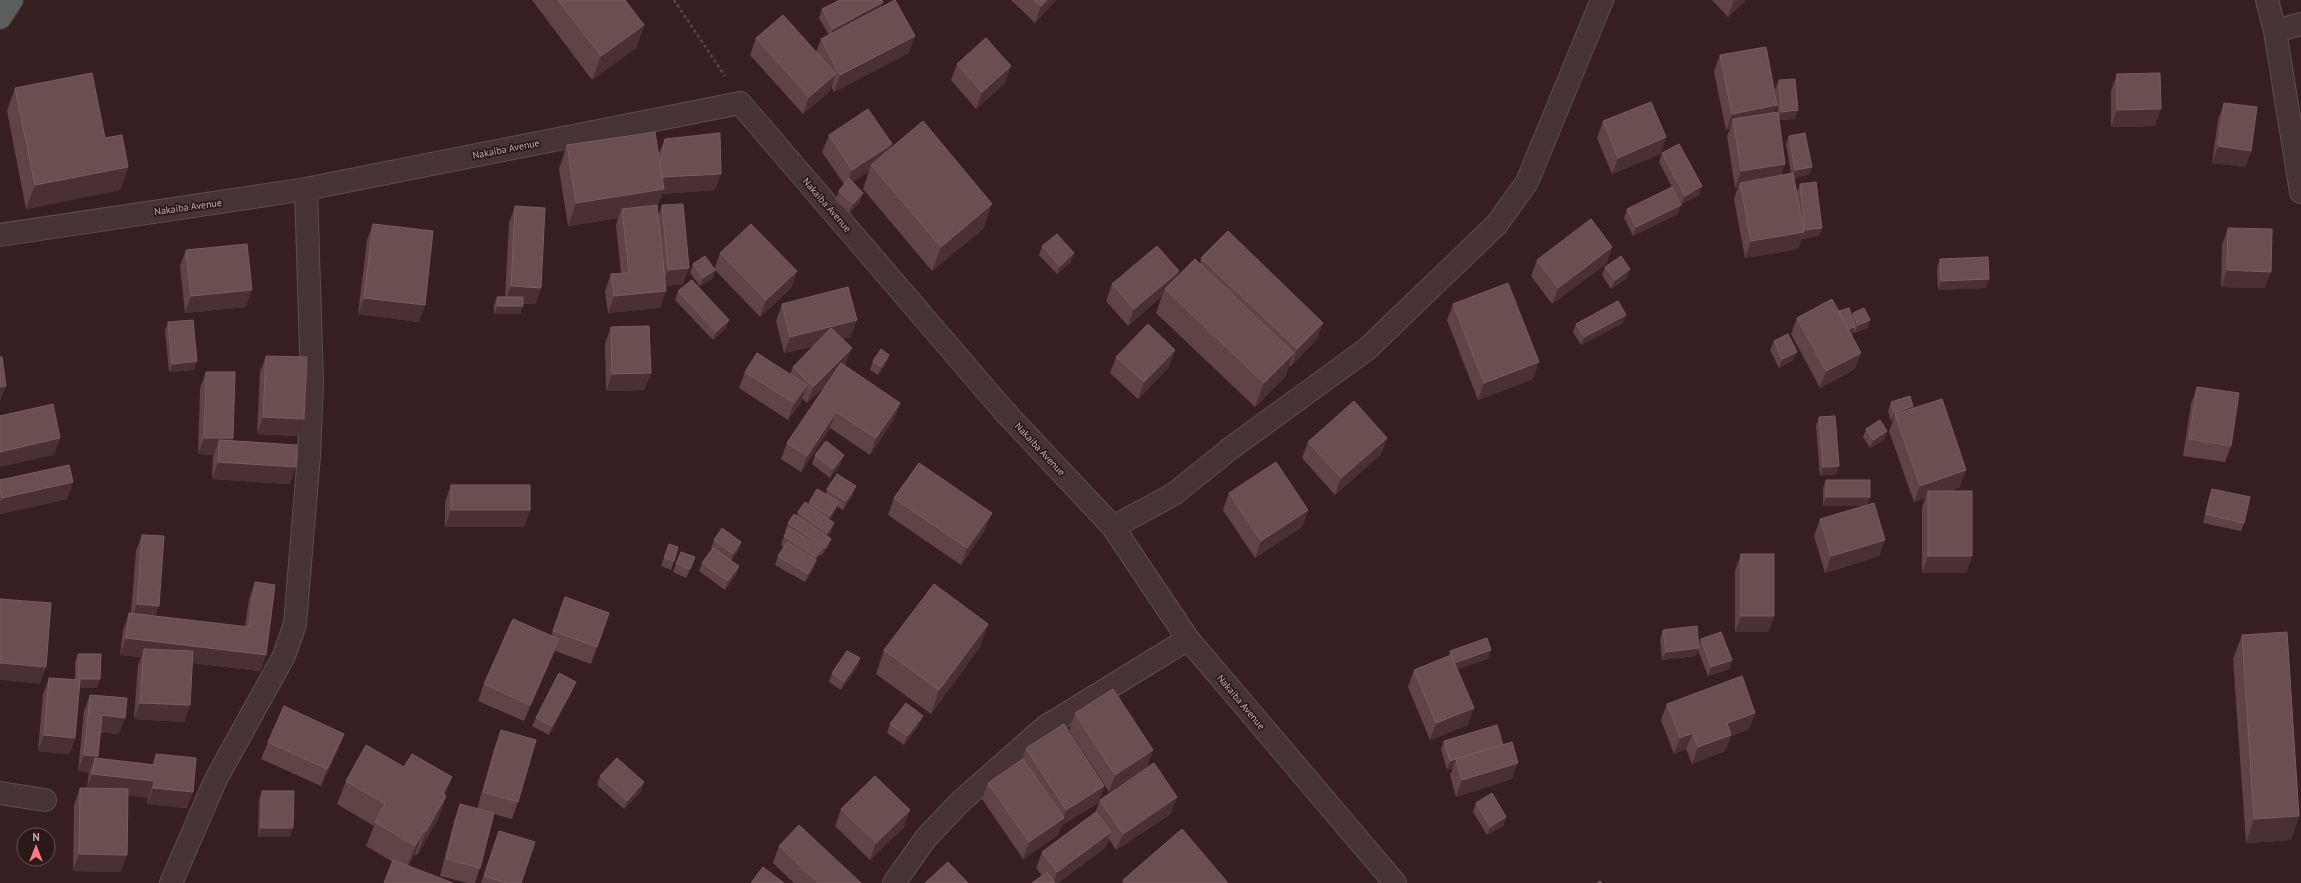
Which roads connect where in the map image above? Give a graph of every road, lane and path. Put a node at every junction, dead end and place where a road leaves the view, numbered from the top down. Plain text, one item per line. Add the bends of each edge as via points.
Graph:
1 (12, 0) edge
2 (674, 0) edge
3 (1602, 0) edge
4 (2267, 0) edge
5 (0, 18) edge
6 (2301, 24) edge
7 (2276, 31) junction
8 (740, 103) junction
9 (306, 189) junction
10 (2301, 192) edge
11 (0, 235) edge
12 (1113, 527) junction
13 (1188, 639) junction
14 (0, 793) edge
15 (45, 800) dead end
16 (171, 883) edge
17 (894, 883) edge
18 (1395, 883) edge

1 - 5 highway
2 - 8 path via 733,88
3 - 12 street via 1527,182 1497,224 1367,349 1231,448 1174,494
4 - 7 street
6 - 7 street
7 - 10 street
8 - 9 street, Nakaiba Avenue
8 - 12 street, Nakaiba Avenue via 1005,412
9 - 11 street, Nakaiba Avenue
9 - 16 street via 312,383 295,624 284,656 216,779
12 - 13 street, Nakaiba Avenue
13 - 17 street via 1045,727 959,803 926,838
13 - 18 street, Nakaiba Avenue
14 - 15 street

